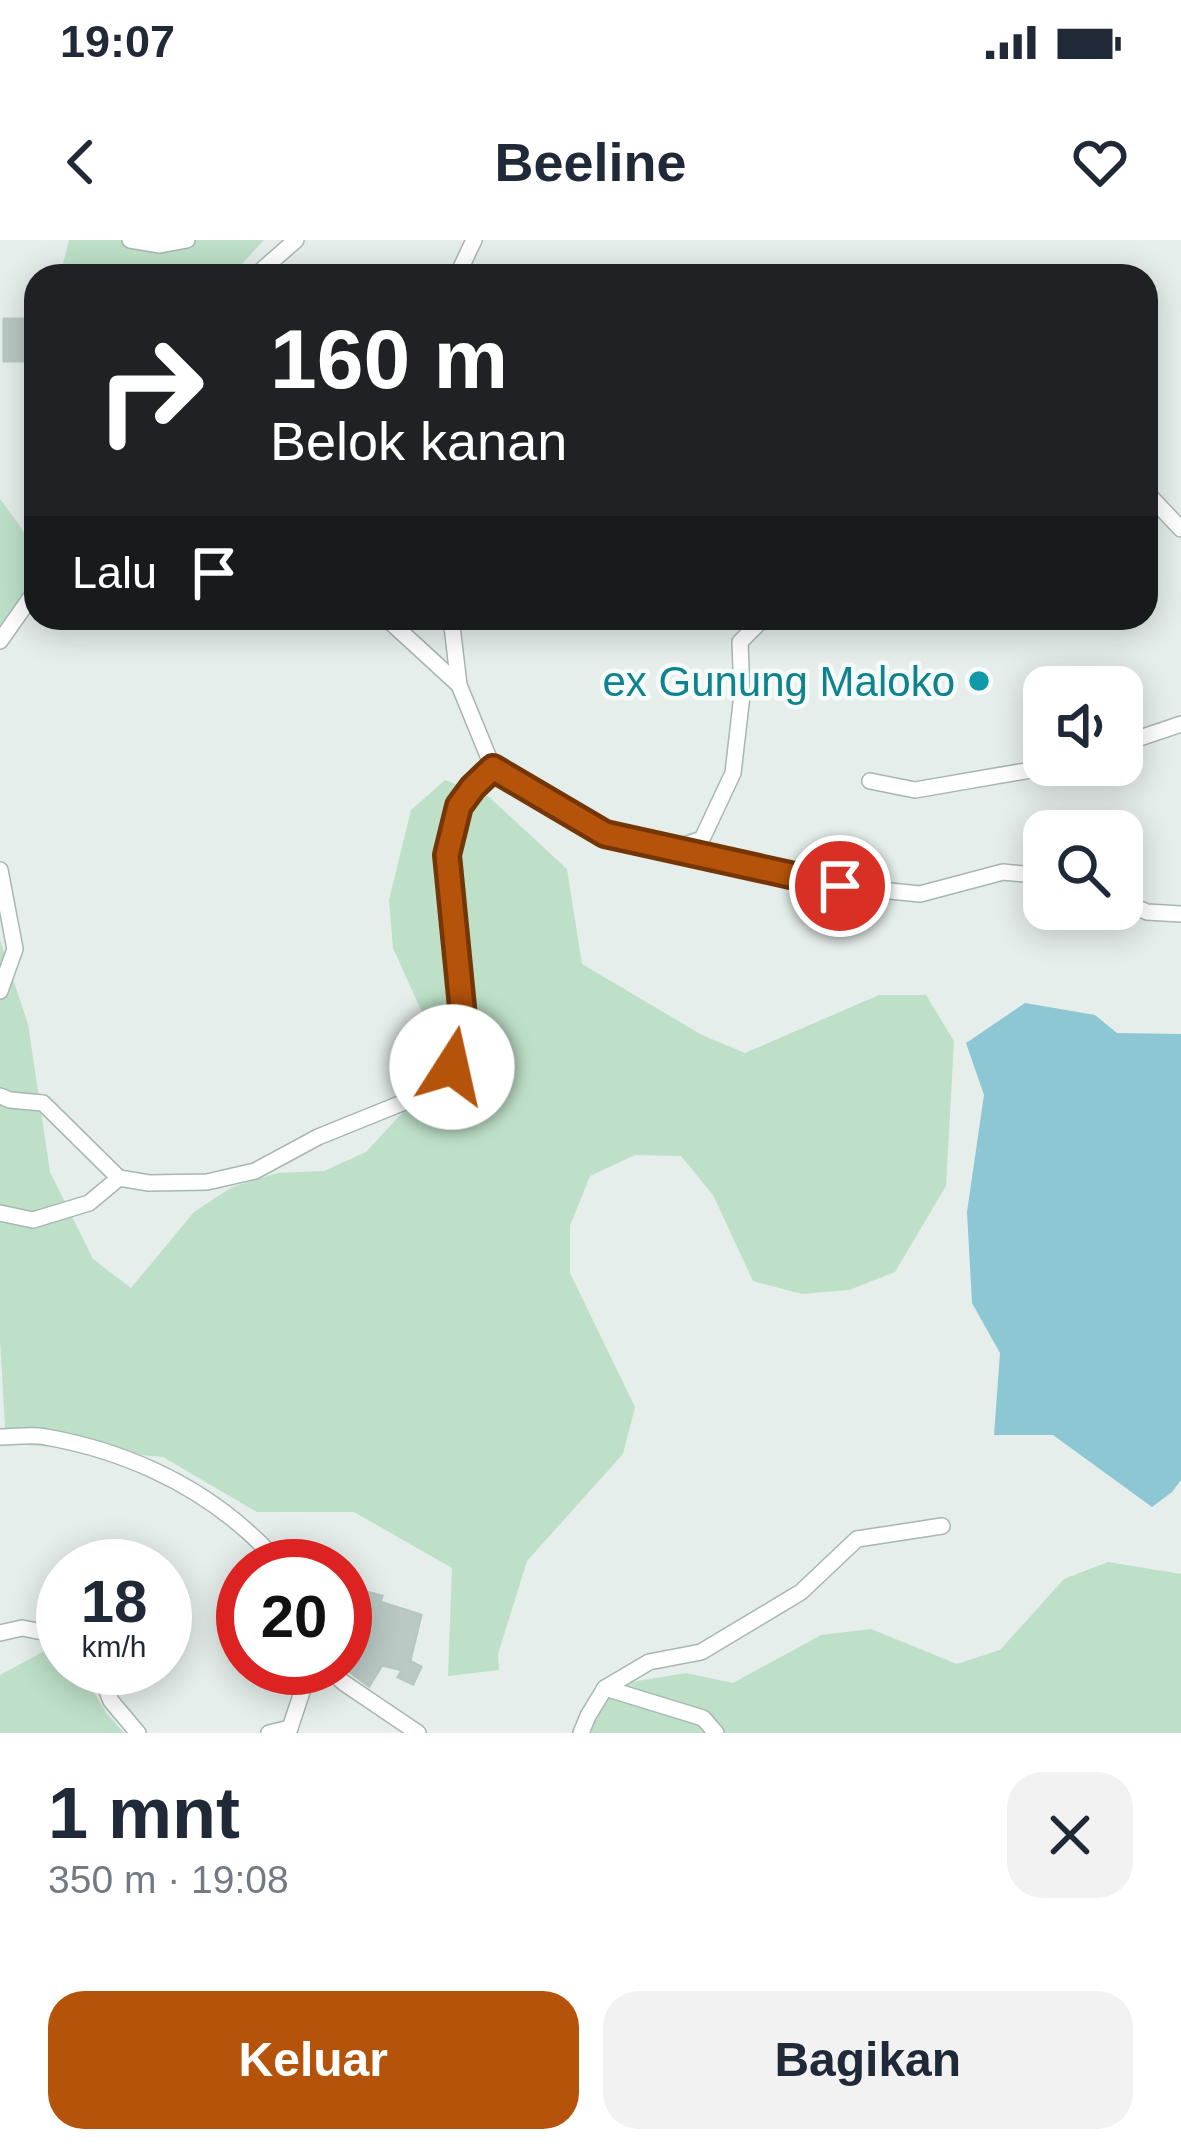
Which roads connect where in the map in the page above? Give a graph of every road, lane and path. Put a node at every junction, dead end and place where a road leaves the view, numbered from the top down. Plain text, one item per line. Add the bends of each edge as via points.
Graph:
1 (130, 240) edge
2 (188, 240) edge
3 (296, 240) edge
4 (269, 264) edge
5 (1158, 505) edge
6 (1181, 529) edge
7 (24, 607) edge
8 (399, 630) edge
9 (452, 630) edge
10 (752, 630) edge
11 (0, 641) edge
12 (459, 685) junction
13 (1181, 724) edge
14 (1143, 737) edge
15 (493, 768) junction
16 (1023, 771) edge
17 (870, 781) dead end
18 (669, 850) junction
19 (0, 870) edge
20 (1023, 873) edge
21 (1143, 910) edge
22 (1181, 914) edge
23 (0, 992) edge
24 (0, 1096) edge
25 (119, 1178) junction
26 (0, 1213) edge
27 (0, 1437) edge
28 (942, 1526) dead end
29 (255, 1539) edge
30 (36, 1631) edge
31 (0, 1633) edge
32 (605, 1688) junction
33 (109, 1695) edge
34 (302, 1695) edge
35 (362, 1695) edge
36 (291, 1730) edge
37 (138, 1733) edge
38 (268, 1733) edge
39 (418, 1733) edge
40 (581, 1733) edge
41 (716, 1733) edge

1 - 2 street
3 - 4 street
5 - 6 street
7 - 11 street
8 - 12 street
9 - 12 street
10 - 18 street via 740,642 733,773 702,839
12 - 15 street
13 - 14 street
15 - 18 street via 605,834
15 - 25 street via 459,806 447,855 463,1017 452,1067 407,1101 255,1171 207,1182
16 - 17 street via 915,790
18 - 20 street via 920,894
19 - 23 street via 16,949
21 - 22 street
24 - 25 street via 43,1103
25 - 26 street via 89,1203 33,1220
27 - 29 street via 48,1437 167,1475
28 - 32 street via 857,1539 801,1592 700,1652 649,1662
30 - 31 street
32 - 40 street
32 - 41 street via 703,1718
33 - 37 street
34 - 36 street
35 - 39 street
36 - 38 street

